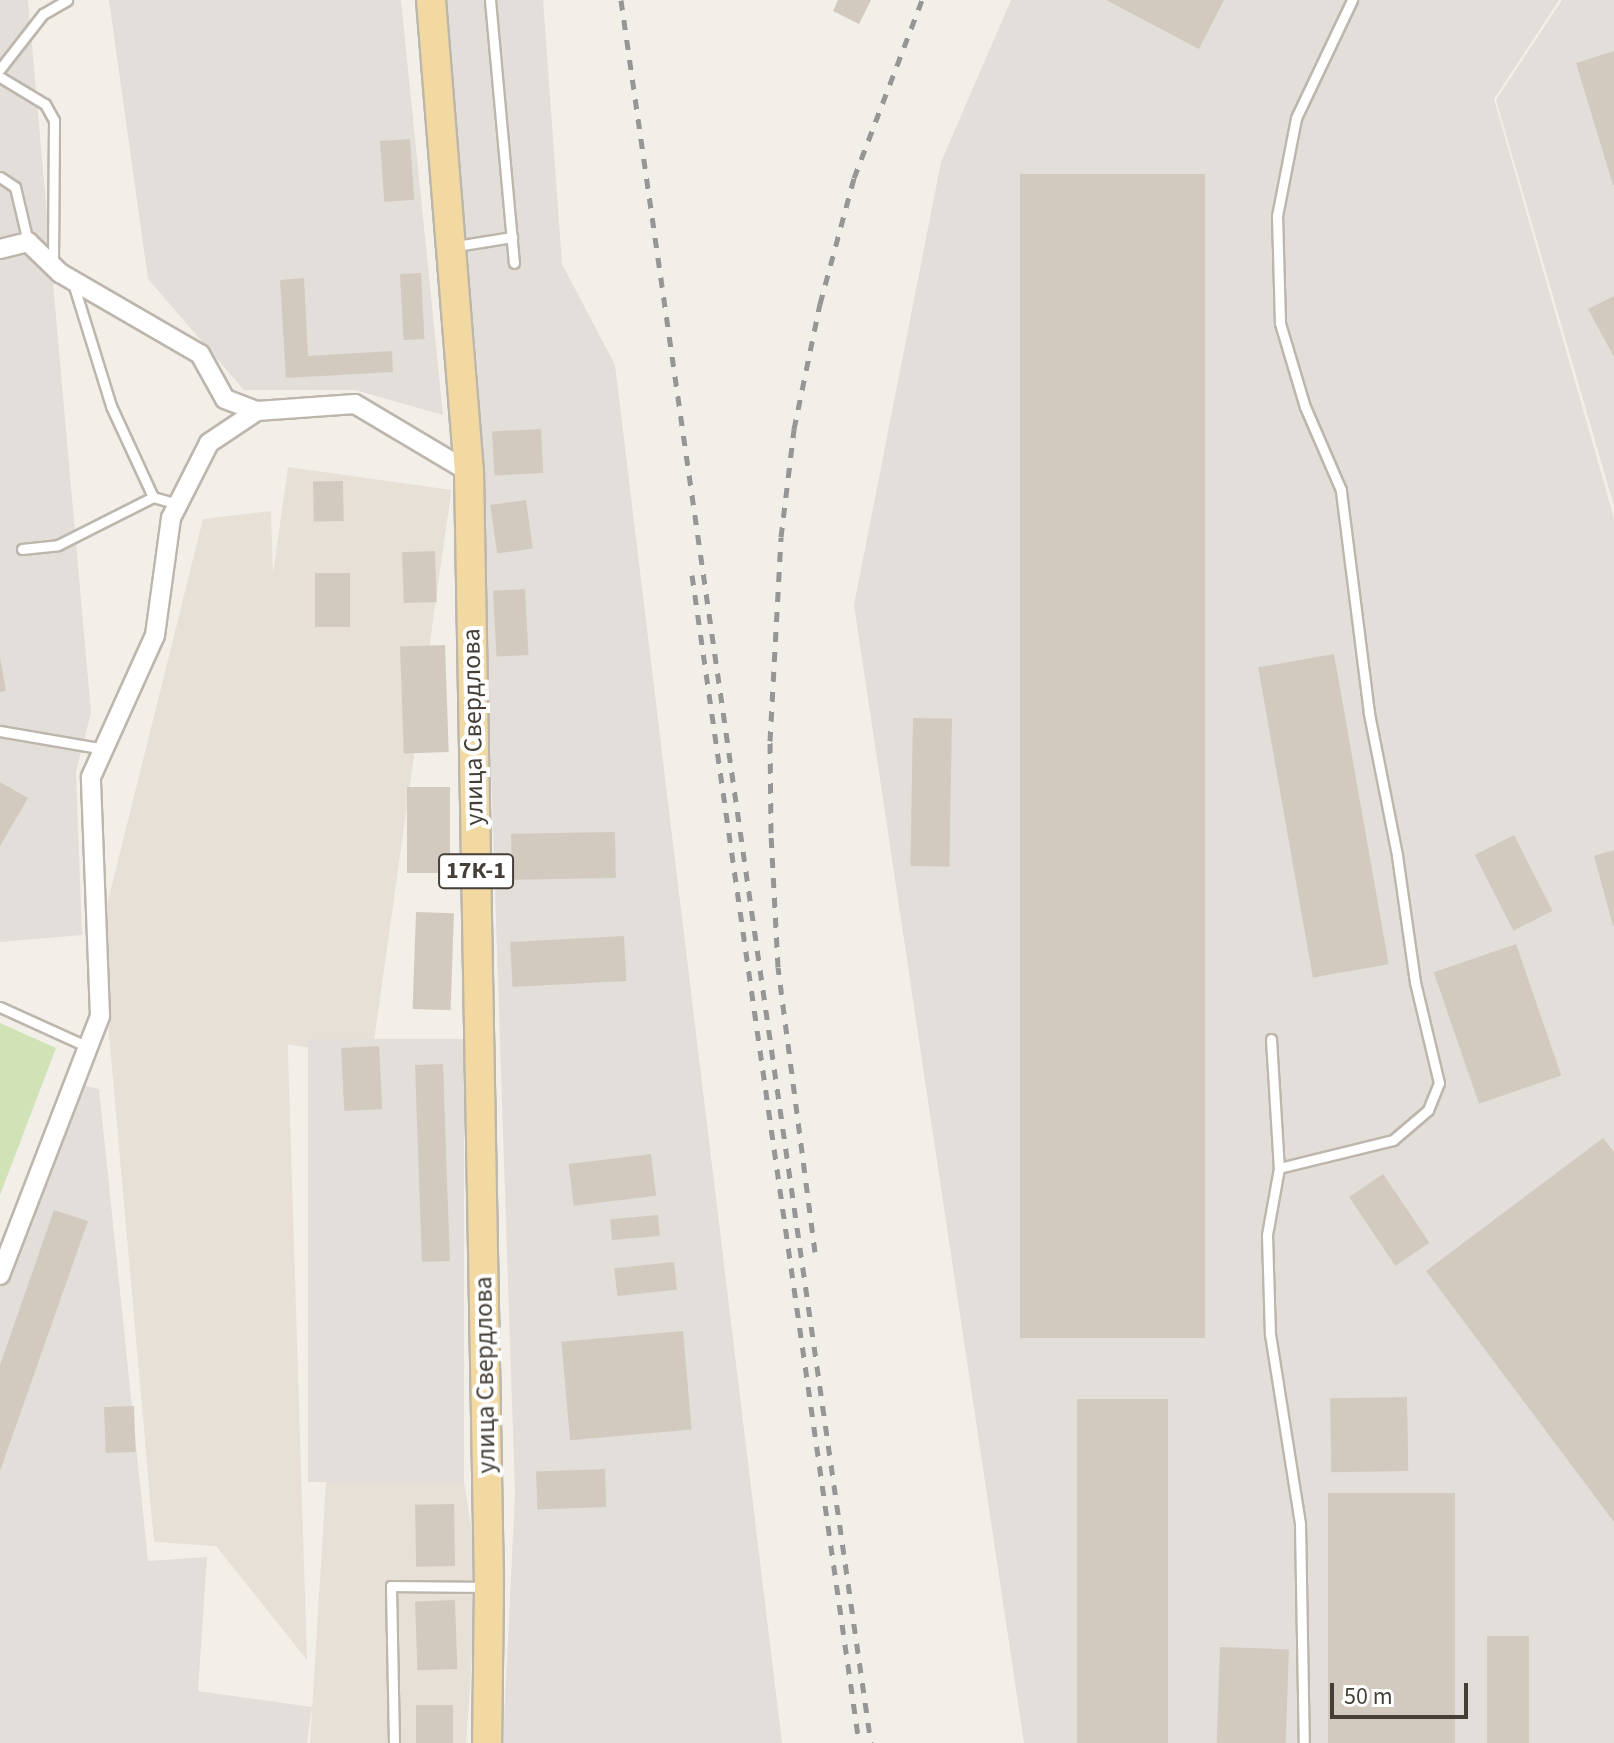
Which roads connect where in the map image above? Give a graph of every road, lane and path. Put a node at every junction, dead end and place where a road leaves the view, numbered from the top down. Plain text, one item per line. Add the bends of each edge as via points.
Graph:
1 (67, 0) edge
2 (431, 0) edge
3 (490, 0) edge
4 (1352, 0) edge
5 (0, 69) edge
6 (0, 77) edge
7 (0, 177) edge
8 (512, 237) junction
9 (28, 242) junction
10 (451, 247) junction
11 (0, 249) edge
12 (514, 263) dead end
13 (53, 267) junction
14 (72, 280) junction
15 (257, 411) junction
16 (469, 472) junction
17 (153, 497) junction
18 (177, 504) junction
19 (22, 549) dead end
20 (0, 731) edge
21 (104, 749) junction
22 (0, 1007) edge
23 (1271, 1039) dead end
24 (88, 1047) junction
25 (1279, 1168) junction
26 (0, 1275) edge
27 (489, 1587) junction
28 (394, 1743) edge
29 (487, 1743) edge
30 (1304, 1743) edge

1 - 5 lane via 43,14
2 - 10 main road, улица Свердлова / 17К-1
3 - 8 lane
4 - 25 lane via 1296,118 1277,216 1280,323 1305,407 1341,490 1369,713 1415,982 1439,1083 1428,1110 1393,1140
6 - 13 lane via 45,104 54,120
7 - 9 lane via 15,187
8 - 10 lane
8 - 12 lane
9 - 11 street
9 - 13 street
10 - 16 main road, улица Свердлова / 17К-1
13 - 14 street
14 - 15 street via 200,354 225,399
14 - 17 lane via 111,406
15 - 16 street via 355,404
15 - 18 street via 209,443
16 - 27 main road, улица Свердлова / 17К-1
17 - 18 lane
17 - 19 lane via 58,545
18 - 21 street via 155,635
20 - 21 lane
21 - 24 street via 91,777 100,1016
22 - 24 lane
23 - 25 lane
24 - 26 street
25 - 30 lane via 1267,1235 1270,1334 1300,1524
27 - 28 lane via 391,1586
27 - 29 main road, улица Свердлова / 17К-1

